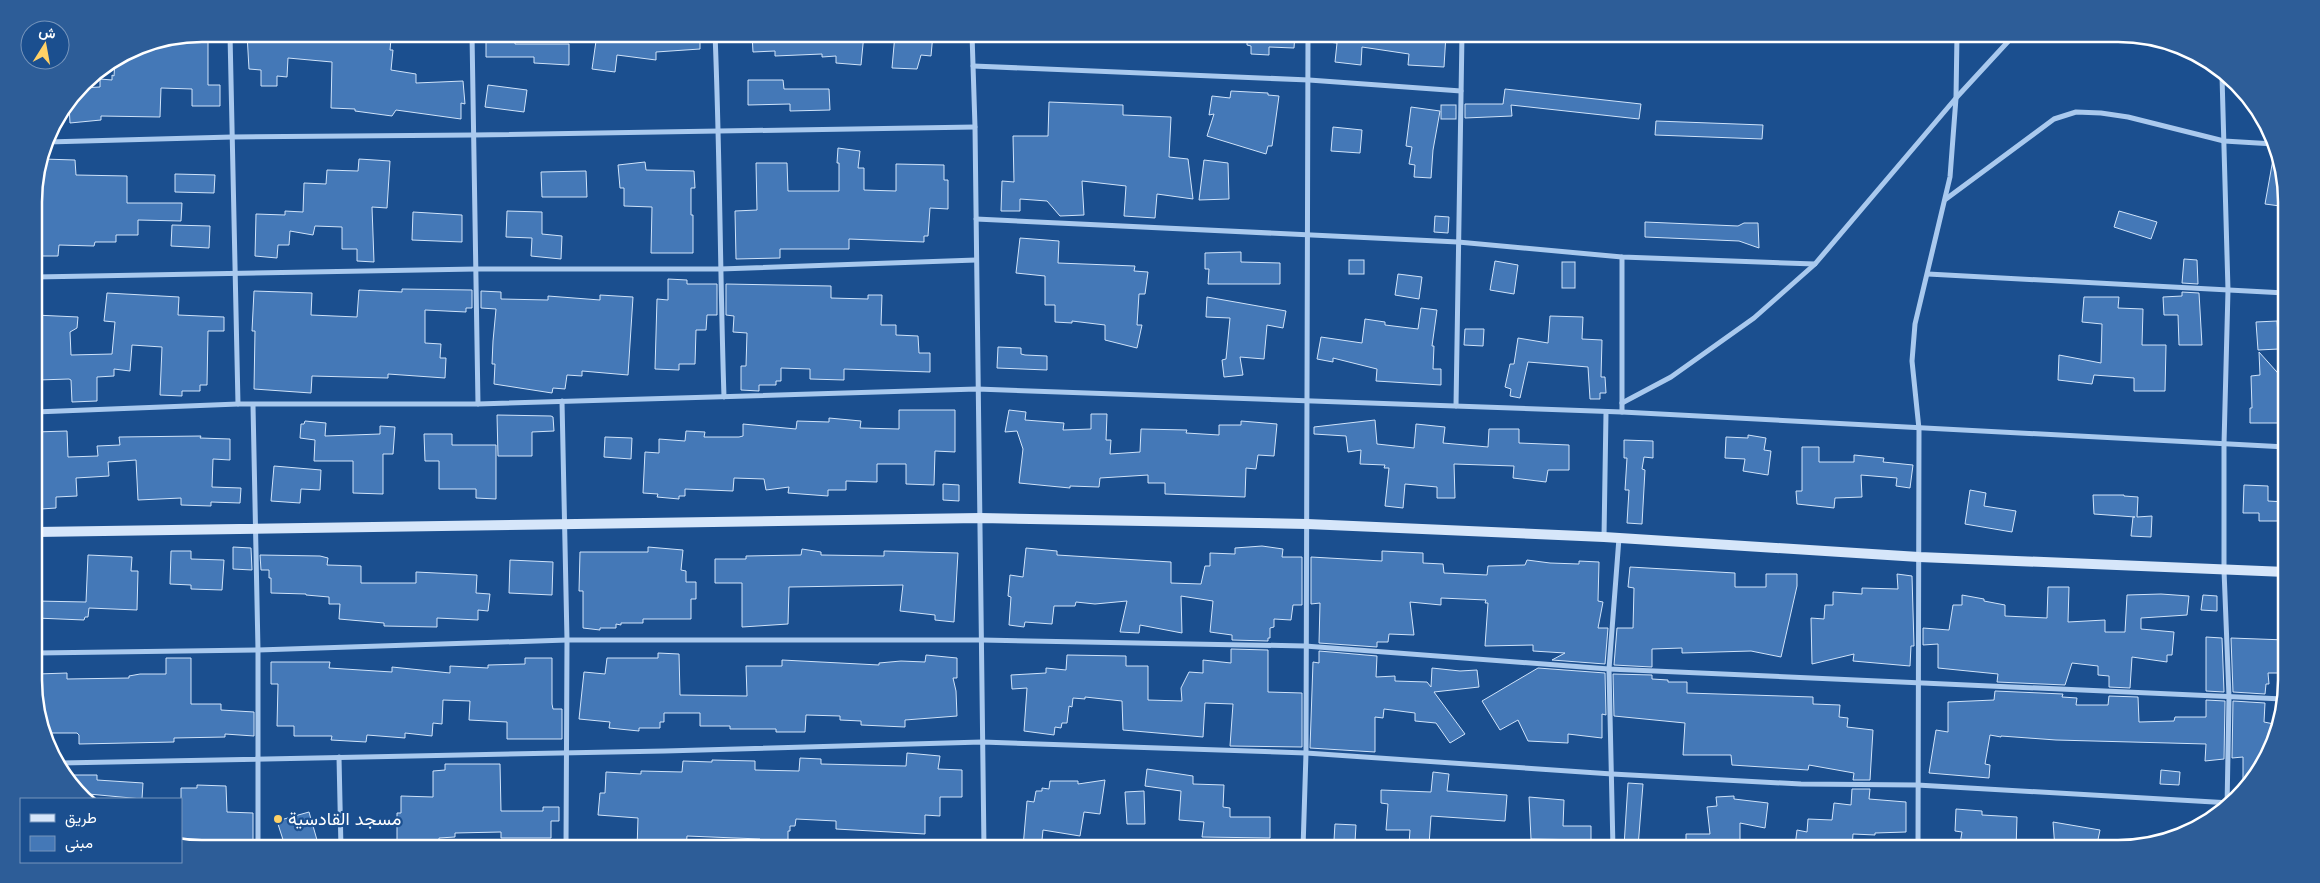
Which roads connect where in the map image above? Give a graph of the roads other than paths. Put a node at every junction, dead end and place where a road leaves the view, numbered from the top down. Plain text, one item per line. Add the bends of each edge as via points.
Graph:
1 (1308, 42) edge
2 (1462, 42) edge
3 (1957, 42) edge
4 (2008, 42) edge
5 (230, 43) edge
6 (472, 43) edge
7 (715, 43) edge
8 (972, 43) edge
9 (973, 66) junction
10 (1309, 80) junction
11 (2222, 81) edge
12 (1460, 91) junction
13 (1956, 98) junction
14 (975, 126) junction
15 (719, 131) junction
16 (473, 135) junction
17 (232, 137) junction
18 (2224, 141) junction
19 (55, 142) edge
20 (2266, 144) edge
21 (1945, 199) junction
22 (976, 219) junction
23 (1308, 234) junction
24 (1458, 242) junction
25 (1622, 257) junction
26 (976, 260) junction
27 (1815, 264) junction
28 (476, 269) junction
29 (720, 270) junction
30 (235, 274) junction
31 (1928, 274) junction
32 (43, 276) edge
33 (2228, 290) junction
34 (2278, 293) edge
35 (977, 389) junction
36 (724, 397) junction
37 (562, 401) junction
38 (1306, 402) junction
39 (238, 404) junction
40 (478, 404) junction
41 (1622, 404) junction
42 (253, 405) junction
43 (1456, 406) junction
44 (43, 412) edge
45 (1622, 412) junction
46 (1606, 413) junction
47 (1918, 429) junction
48 (2224, 444) junction
49 (2278, 447) edge
50 (980, 518) junction
51 (1307, 524) junction
52 (566, 525) junction
53 (256, 529) junction
54 (42, 532) edge
55 (1604, 537) junction
56 (1619, 538) junction
57 (1919, 557) junction
58 (2224, 570) junction
59 (2278, 572) edge
60 (567, 640) junction
61 (982, 640) junction
62 (1305, 646) junction
63 (258, 650) junction
64 (42, 653) edge
65 (1609, 670) junction
66 (1918, 682) junction
67 (2229, 697) junction
68 (2276, 699) edge
69 (982, 742) junction
70 (567, 752) junction
71 (1306, 753) junction
72 (339, 757) junction
73 (258, 758) junction
74 (65, 763) edge
75 (1612, 774) junction
76 (1917, 785) junction
77 (2228, 797) edge
78 (2220, 804) edge
79 (1304, 840) edge
80 (1613, 840) edge
81 (1918, 840) edge
82 (258, 841) edge
83 (341, 841) edge
84 (566, 841) edge
85 (984, 841) edge

1 - 10 street
2 - 12 street
3 - 13 street
4 - 13 street
5 - 17 street
6 - 16 street
7 - 15 street
8 - 9 street
9 - 10 street
9 - 14 street
10 - 12 street
10 - 23 street
11 - 18 street
12 - 24 street
13 - 21 street via 1950,177
13 - 27 street
14 - 15 street
14 - 22 street
15 - 16 street
15 - 29 street
16 - 17 street
16 - 28 street
17 - 19 street
17 - 30 street
18 - 20 street
18 - 21 street via 2128,117 2076,112 2054,119
18 - 33 street
21 - 31 street
22 - 23 street
22 - 26 street
23 - 24 street
23 - 38 street
24 - 25 street
24 - 43 street
25 - 27 street
25 - 41 street
26 - 29 street
26 - 35 street
27 - 41 street via 1754,318 1671,377
28 - 29 street
28 - 30 street
28 - 40 street
29 - 36 street
30 - 32 street
30 - 39 street
31 - 33 street
31 - 47 street via 1915,324 1912,361
33 - 34 street
33 - 48 street
35 - 36 street
35 - 38 street
35 - 50 street
36 - 37 street
37 - 40 street
37 - 52 street
38 - 43 street
38 - 51 street
39 - 42 street
39 - 44 street
40 - 42 street
41 - 45 street
42 - 53 street
43 - 46 street
45 - 46 street
45 - 47 street
46 - 55 street
47 - 48 street
47 - 57 street
48 - 49 street
48 - 58 street
50 - 51 street
50 - 52 street
50 - 61 street
51 - 55 street
51 - 62 street
52 - 53 street
52 - 60 street
53 - 54 street
53 - 63 street
55 - 56 street
56 - 57 street
56 - 65 street
57 - 58 street
57 - 66 street
58 - 59 street
58 - 67 street
60 - 61 street
60 - 63 street
60 - 70 street
61 - 62 street
61 - 69 street
62 - 65 street
62 - 71 street
63 - 64 street
63 - 73 street
65 - 66 street
65 - 75 street
66 - 67 street
66 - 76 street
67 - 68 street
67 - 77 street
69 - 70 street
69 - 71 street
69 - 85 street
70 - 72 street
70 - 84 street
71 - 75 street
71 - 79 street
72 - 73 street
72 - 83 street
73 - 74 street
73 - 82 street
75 - 76 street via 1801,784
75 - 80 street
76 - 78 street
76 - 81 street

